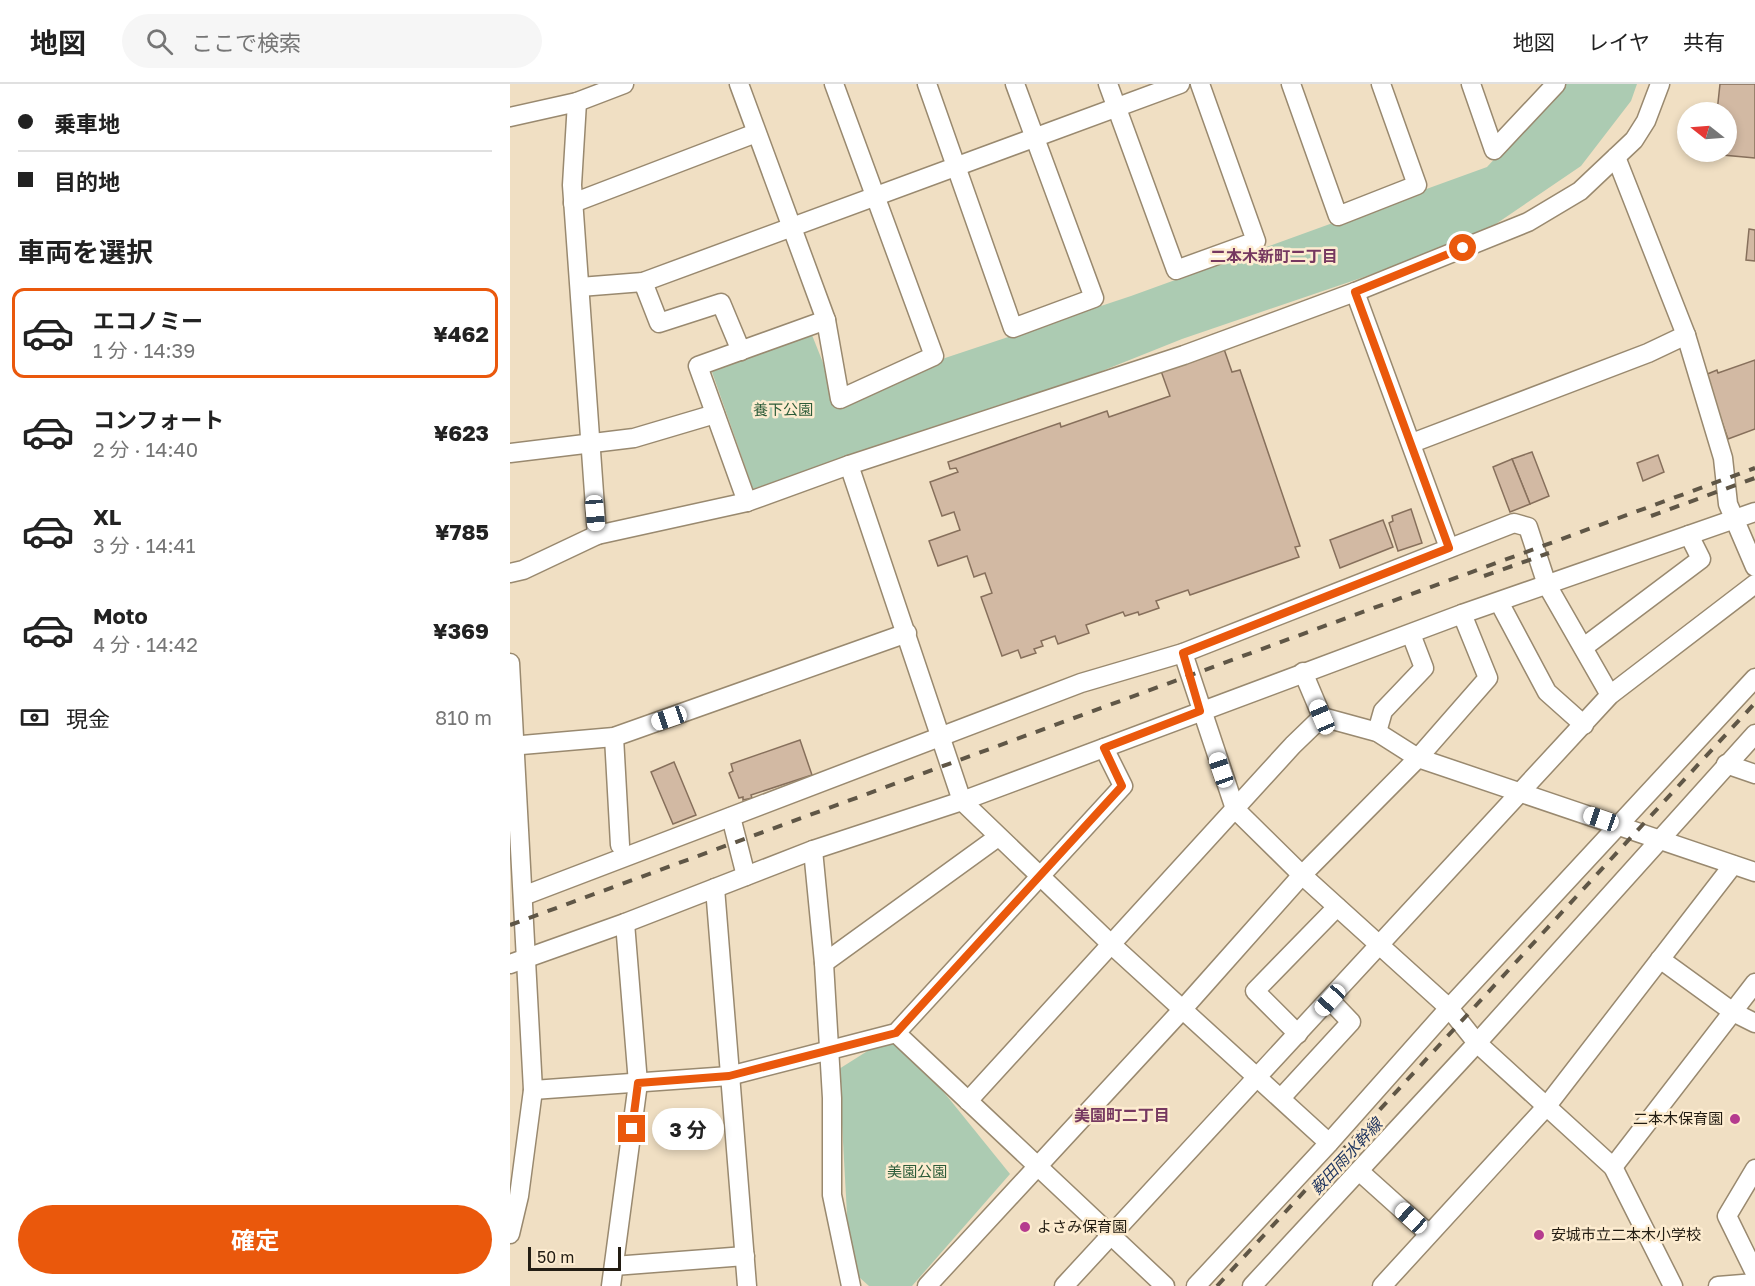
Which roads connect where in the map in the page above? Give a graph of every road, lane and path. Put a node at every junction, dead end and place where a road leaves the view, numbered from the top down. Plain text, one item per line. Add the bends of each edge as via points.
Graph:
1 (624, 84) edge
2 (739, 84) edge
3 (834, 84) edge
4 (927, 84) edge
5 (1015, 84) edge
6 (1108, 84) edge
7 (1180, 84) edge
8 (1200, 84) edge
9 (1290, 84) edge
10 (1381, 84) edge
11 (1471, 84) edge
12 (1556, 84) edge
13 (1660, 84) edge
14 (577, 102) junction
15 (1117, 107) junction
16 (510, 117) edge
17 (756, 133) junction
18 (1033, 139) junction
19 (1617, 157) junction
20 (957, 168) junction
21 (874, 195) junction
22 (573, 202) junction
23 (789, 227) junction
24 (643, 282) junction
25 (580, 287) junction
26 (1355, 292) junction
27 (826, 320) junction
28 (1686, 335) junction
29 (741, 351) junction
30 (715, 414) junction
31 (1412, 443) junction
32 (590, 444) junction
33 (510, 453) edge
34 (849, 465) junction
35 (747, 502) junction
36 (1755, 512) edge
37 (1734, 520) junction
38 (1689, 534) junction
39 (597, 535) junction
40 (1449, 548) junction
41 (1755, 567) edge
42 (510, 573) edge
43 (1755, 584) edge
44 (1547, 585) junction
45 (1499, 602) junction
46 (1462, 614) junction
47 (907, 633) junction
48 (1411, 634) junction
49 (1584, 646) junction
50 (1183, 653) junction
51 (510, 663) edge
52 (1303, 672) junction
53 (1755, 678) edge
54 (1610, 695) junction
55 (1200, 711) junction
56 (1322, 717) junction
57 (1584, 724) junction
58 (1377, 732) junction
59 (1755, 734) edge
60 (942, 735) junction
61 (614, 737) junction
62 (512, 746) edge
63 (1104, 748) junction
64 (1418, 758) junction
65 (1726, 765) junction
66 (1755, 774) edge
67 (1521, 792) junction
68 (962, 801) junction
69 (1235, 809) junction
70 (731, 817) junction
71 (1621, 826) junction
72 (998, 837) junction
73 (1660, 839) junction
74 (620, 845) dead end
75 (813, 850) junction
76 (1733, 865) junction
77 (1755, 872) edge
78 (1302, 875) junction
79 (746, 876) junction
80 (1040, 877) junction
81 (715, 888) junction
82 (523, 896) junction
83 (1337, 907) junction
84 (625, 923) junction
85 (1380, 945) junction
86 (1113, 946) junction
87 (1660, 959) junction
88 (519, 961) edge
89 (824, 963) junction
90 (1755, 983) edge
91 (1330, 1000) junction
92 (1449, 1008) junction
93 (1182, 1010) junction
94 (1733, 1012) junction
95 (1755, 1023) edge
96 (896, 1033) junction
97 (1298, 1034) junction
98 (1477, 1043) junction
99 (829, 1052) junction
100 (729, 1076) junction
101 (1258, 1078) junction
102 (638, 1083) junction
103 (533, 1090) junction
104 (1281, 1098) junction
105 (968, 1101) junction
106 (1546, 1107) junction
107 (1329, 1143) junction
108 (1038, 1166) junction
109 (1613, 1167) junction
110 (1755, 1169) edge
111 (1359, 1171) junction
112 (1428, 1233) junction
113 (510, 1234) edge
114 (1112, 1236) junction
115 (745, 1256) junction
116 (615, 1266) junction
117 (1755, 1273) edge
118 (1755, 1283) edge
119 (611, 1286) edge
120 (747, 1286) edge
121 (844, 1286) edge
122 (927, 1286) edge
123 (1064, 1286) edge
124 (1165, 1286) edge
125 (1196, 1286) edge
126 (1252, 1286) edge
127 (1382, 1286) edge
128 (1673, 1286) edge
129 (1718, 1286) edge

1 - 14 street
2 - 17 street
3 - 21 street
4 - 20 street
5 - 18 street
6 - 15 street
7 - 15 street
8 - 15 street via 1256,242 1176,270
9 - 10 street via 1338,216 1418,185
11 - 12 street via 1494,150
13 - 19 street via 1646,121
14 - 16 street
14 - 22 street
15 - 18 street
17 - 22 street
17 - 23 street
18 - 20 street
18 - 20 street via 1094,298 1013,328
19 - 26 street via 1580,190 1528,222
19 - 28 street
20 - 21 street
21 - 23 street
21 - 27 street via 934,356 840,399
22 - 25 street
23 - 24 street
23 - 27 street
24 - 25 street
24 - 29 street via 658,323 721,303
25 - 32 street
26 - 31 street
26 - 34 street via 1184,355
27 - 29 street
28 - 31 street
28 - 37 street via 1723,458 1728,504
29 - 30 street via 698,366
30 - 32 street via 633,438
30 - 35 street
31 - 40 street
32 - 33 street
32 - 39 street
34 - 35 street
34 - 47 street
35 - 39 street
36 - 37 street
37 - 38 street
37 - 41 street
38 - 44 street
38 - 49 street via 1701,559
39 - 42 street
40 - 44 street via 1514,522 1523,523 1531,534
40 - 50 street
43 - 54 street
44 - 45 street
44 - 49 street
45 - 46 street
45 - 57 street via 1547,692
46 - 48 street
46 - 64 street via 1488,678
47 - 60 street
47 - 61 street
48 - 52 street
48 - 58 street via 1424,668 1383,711
49 - 54 street
50 - 55 street
50 - 60 street via 1081,682
51 - 62 street
52 - 55 street
52 - 56 street
53 - 71 street
54 - 57 street
55 - 63 street
55 - 69 street
56 - 58 street
56 - 69 street
57 - 67 street
58 - 64 street
59 - 65 street
60 - 68 street
60 - 70 street
61 - 62 street
61 - 74 street
62 - 82 street
63 - 68 street
63 - 80 street via 1122,786
64 - 67 street
64 - 78 street
65 - 66 street
65 - 73 street
67 - 71 street
67 - 85 street
68 - 72 street
68 - 75 street
69 - 78 street
69 - 86 street
70 - 79 street
70 - 82 street
71 - 73 street
71 - 92 street
72 - 80 street
72 - 89 street
73 - 76 street
73 - 98 street
75 - 79 street
75 - 89 street
76 - 77 street
76 - 87 street
78 - 83 street
78 - 93 street
79 - 81 street
80 - 86 street
80 - 96 street
81 - 84 street
81 - 100 street
82 - 88 street
83 - 85 street
83 - 97 street via 1255,991
84 - 88 street
84 - 102 street
85 - 91 street
85 - 92 street
86 - 93 street
86 - 105 street
87 - 94 street
87 - 106 street
88 - 103 street
89 - 99 street
90 - 94 street
91 - 97 street
91 - 104 street via 1351,1022
92 - 98 street
92 - 107 street
93 - 101 street
93 - 108 street
94 - 95 street
94 - 109 street
96 - 99 street
96 - 105 street
97 - 101 street
98 - 106 street
98 - 111 street
99 - 100 street
99 - 121 street via 832,1195
100 - 102 street
100 - 115 street
101 - 104 street
101 - 114 street
102 - 103 street
102 - 116 street
103 - 113 street
104 - 107 street
105 - 108 street
106 - 109 street
106 - 112 street
107 - 125 street
108 - 114 street
108 - 122 street
109 - 128 street
110 - 117 street via 1727,1216
111 - 112 street
111 - 126 street
112 - 127 street
114 - 123 street
114 - 124 street
115 - 116 street
115 - 120 street
116 - 119 street
118 - 129 street

